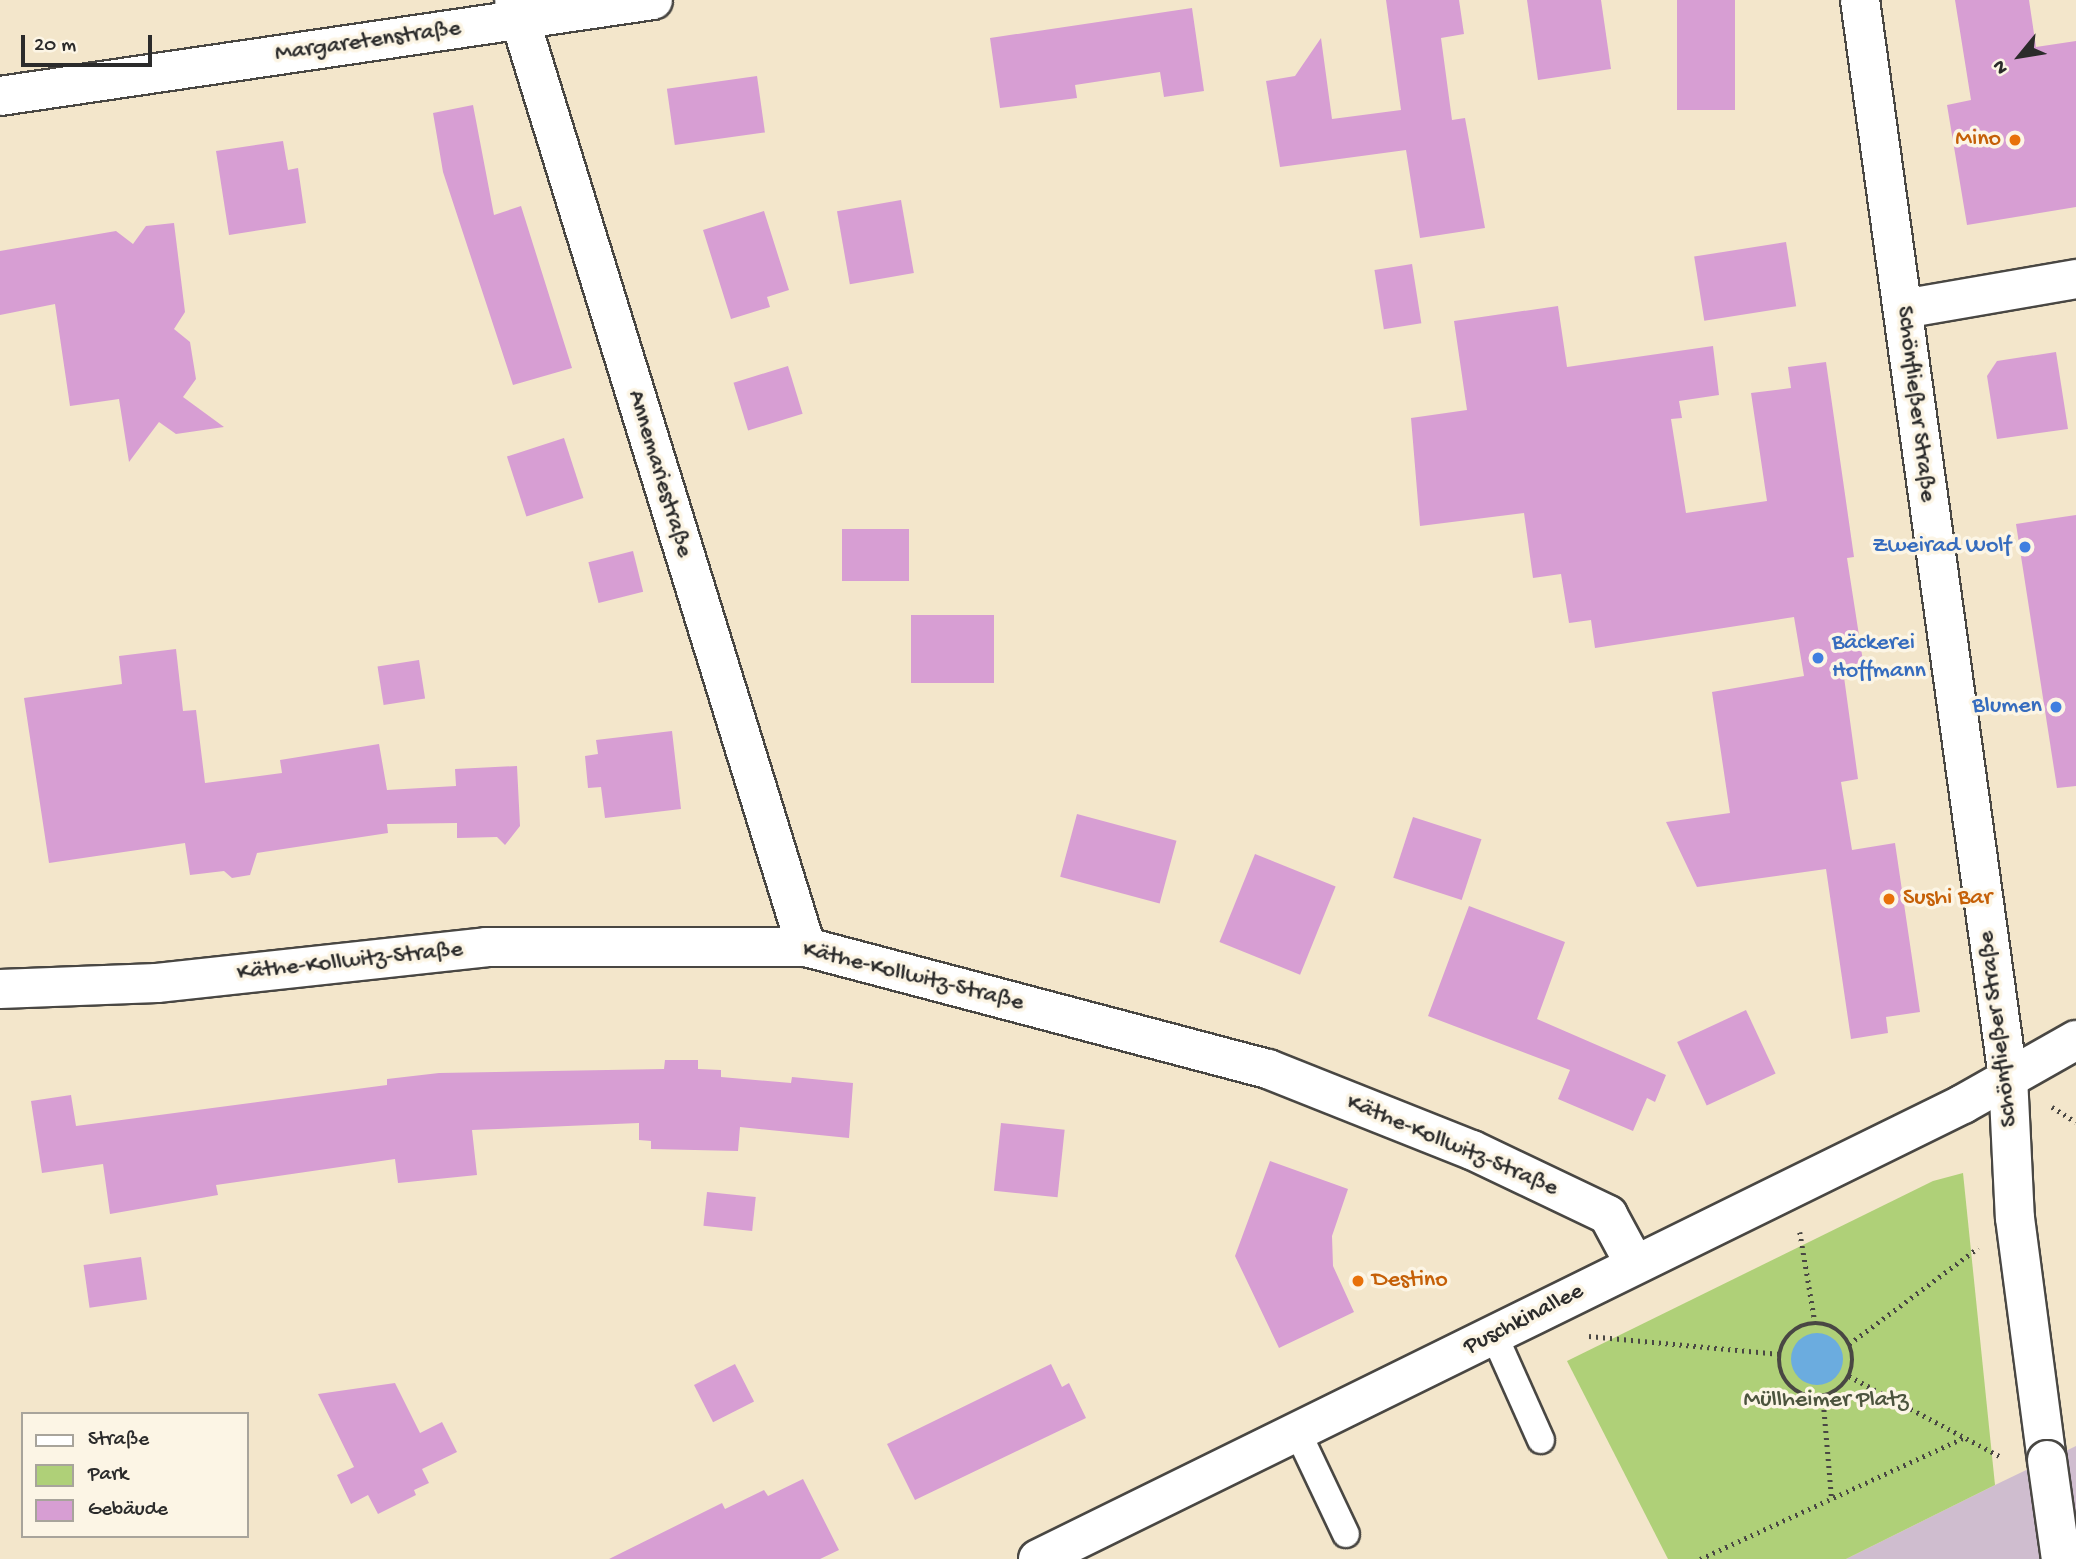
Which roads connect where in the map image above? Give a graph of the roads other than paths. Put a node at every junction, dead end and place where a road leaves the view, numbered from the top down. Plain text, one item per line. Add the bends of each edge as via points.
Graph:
1 (653, 0) edge
2 (1860, 0) edge
3 (515, 10) edge
4 (0, 96) edge
5 (2076, 279) edge
6 (1903, 309) junction
7 (806, 947) junction
8 (0, 989) edge
9 (2076, 1040) edge
10 (2008, 1077) junction
11 (1634, 1264) junction
12 (1494, 1335) junction
13 (1297, 1432) junction
14 (1541, 1440) dead end
15 (1346, 1534) dead end
16 (1038, 1559) edge
17 (2061, 1559) edge

1 - 3 street, Margaretenstraße
2 - 6 street, Schönfließer Straße
3 - 4 street, Margaretenstraße
3 - 7 street, Annemariestraße
5 - 6 street
6 - 10 street, Schönfließer Straße
7 - 8 street, Käthe-Kollwitz-Straße via 486,947 158,983
7 - 11 street, Käthe-Kollwitz-Straße via 1268,1069 1472,1150 1608,1214
9 - 10 street, Puschkinallee
10 - 11 street, Puschkinallee via 1963,1104
10 - 17 street, Schönfließer Straße, bridge via 2031,1461
11 - 12 street, Puschkinallee
12 - 13 street, Puschkinallee
12 - 14 lane
13 - 15 lane
13 - 16 street, Puschkinallee

